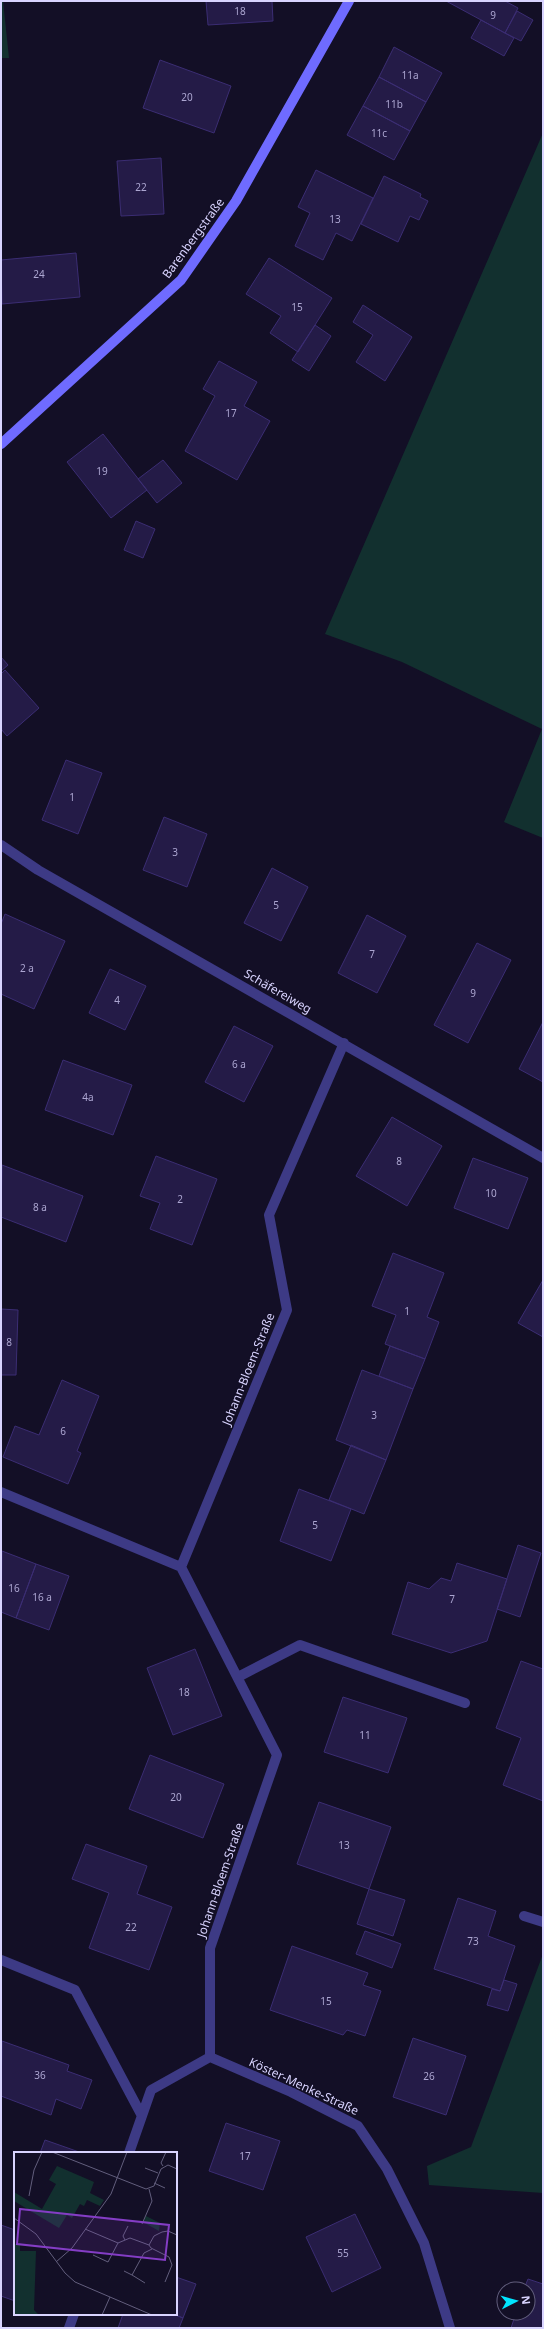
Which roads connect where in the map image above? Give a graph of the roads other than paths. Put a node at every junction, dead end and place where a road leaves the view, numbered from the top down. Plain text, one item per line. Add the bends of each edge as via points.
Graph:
1 (349, 1) edge
2 (1, 444) edge
3 (1, 845) edge
4 (344, 1044) junction
5 (543, 1158) edge
6 (1, 1492) edge
7 (181, 1567) junction
8 (238, 1678) junction
9 (465, 1703) dead end
10 (524, 1916) dead end
11 (543, 1922) edge
12 (1, 1960) edge
13 (210, 2057) junction
14 (142, 2116) junction
15 (129, 2152) edge
16 (74, 2315) edge
17 (69, 2328) edge
18 (450, 2328) edge

1 - 2 street, Barenbergstraße via 236,201 182,280
3 - 4 street, Schäfereiweg via 38,870
4 - 5 street, Schäfereiweg
4 - 7 street, Johann-Bloem-Straße via 269,1215 287,1310
6 - 7 street
7 - 8 street, Johann-Bloem-Straße
8 - 9 street via 300,1644
8 - 13 street, Johann-Bloem-Straße via 277,1755 210,1948
10 - 11 street
12 - 14 street via 75,1990
13 - 14 street via 151,2090
13 - 18 street, Köster-Menke-Straße via 291,2092 358,2126 387,2169 424,2242
14 - 15 street
16 - 17 street

